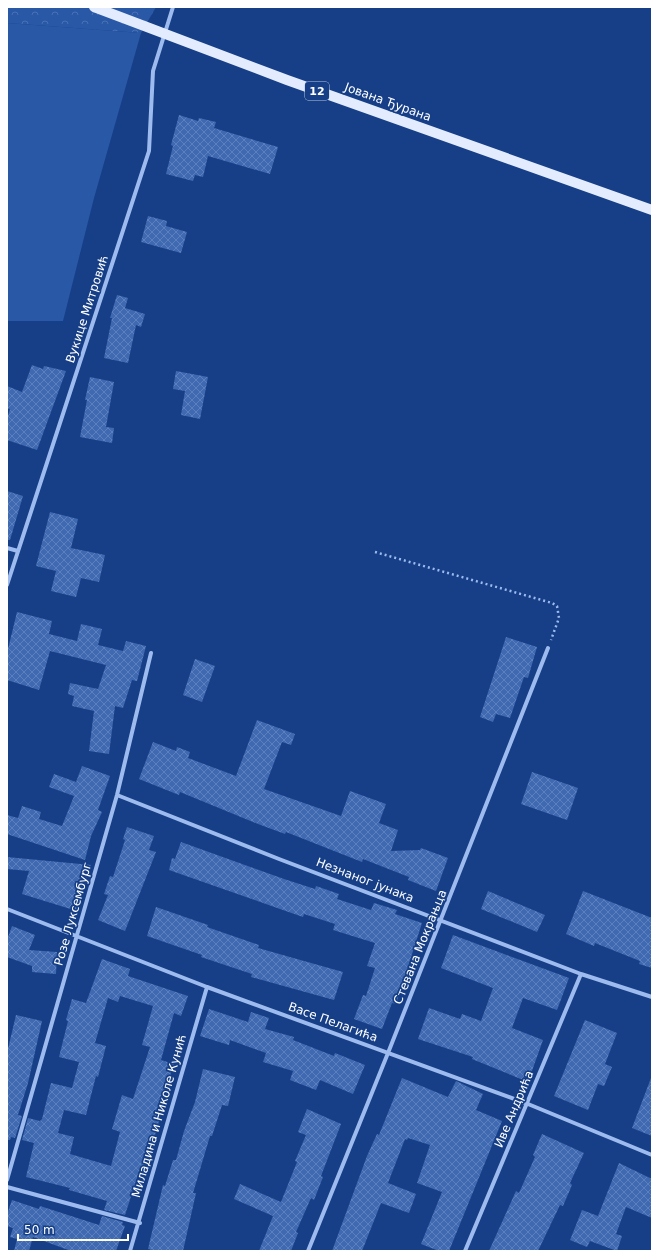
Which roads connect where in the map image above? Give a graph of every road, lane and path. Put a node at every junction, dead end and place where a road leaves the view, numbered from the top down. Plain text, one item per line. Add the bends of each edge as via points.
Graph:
1 (94, 7) edge
2 (173, 7) edge
3 (164, 35) junction
4 (652, 210) edge
5 (7, 548) edge
6 (18, 552) junction
7 (375, 552) dead end
8 (7, 585) edge
9 (548, 648) joint
10 (151, 653) dead end
11 (117, 795) junction
12 (7, 909) edge
13 (441, 920) junction
14 (77, 936) junction
15 (581, 974) junction
16 (207, 987) junction
17 (652, 997) edge
18 (388, 1053) junction
19 (528, 1104) junction
20 (652, 1155) edge
21 (7, 1180) edge
22 (7, 1187) edge
23 (140, 1223) junction
24 (130, 1251) edge
25 (308, 1251) edge
26 (465, 1251) edge

1 - 3 main road, Јована Ђурана / 12
2 - 3 street, Вукице Митровић
3 - 4 main road, Јована Ђурана / 12
3 - 6 street, Вукице Митровић via 153,71 149,151
5 - 6 street
6 - 8 street, Вукице Митровић
7 - 9 path via 552,603 557,606 559,618
9 - 13 street, Стевана Мокрањца
10 - 11 street, Розе Луксембург
11 - 13 street, Незнаног јунака
11 - 14 street, Розе Луксембург
12 - 14 street, Васе Пелагића
13 - 15 street, Незнаног јунака
13 - 18 street, Стевана Мокрањца
14 - 16 street, Васе Пелагића
14 - 21 street, Розе Луксембург
15 - 17 street, Незнаног јунака
15 - 19 street, Иве Андрића
16 - 18 street, Васе Пелагића
16 - 23 street, Миладина и Николе Кунић
18 - 19 street, Васе Пелагића
18 - 25 street, Стевана Мокрањца
19 - 20 street, Васе Пелагића
19 - 26 street, Иве Андрића
22 - 23 street
23 - 24 street, Миладина и Николе Кунић

